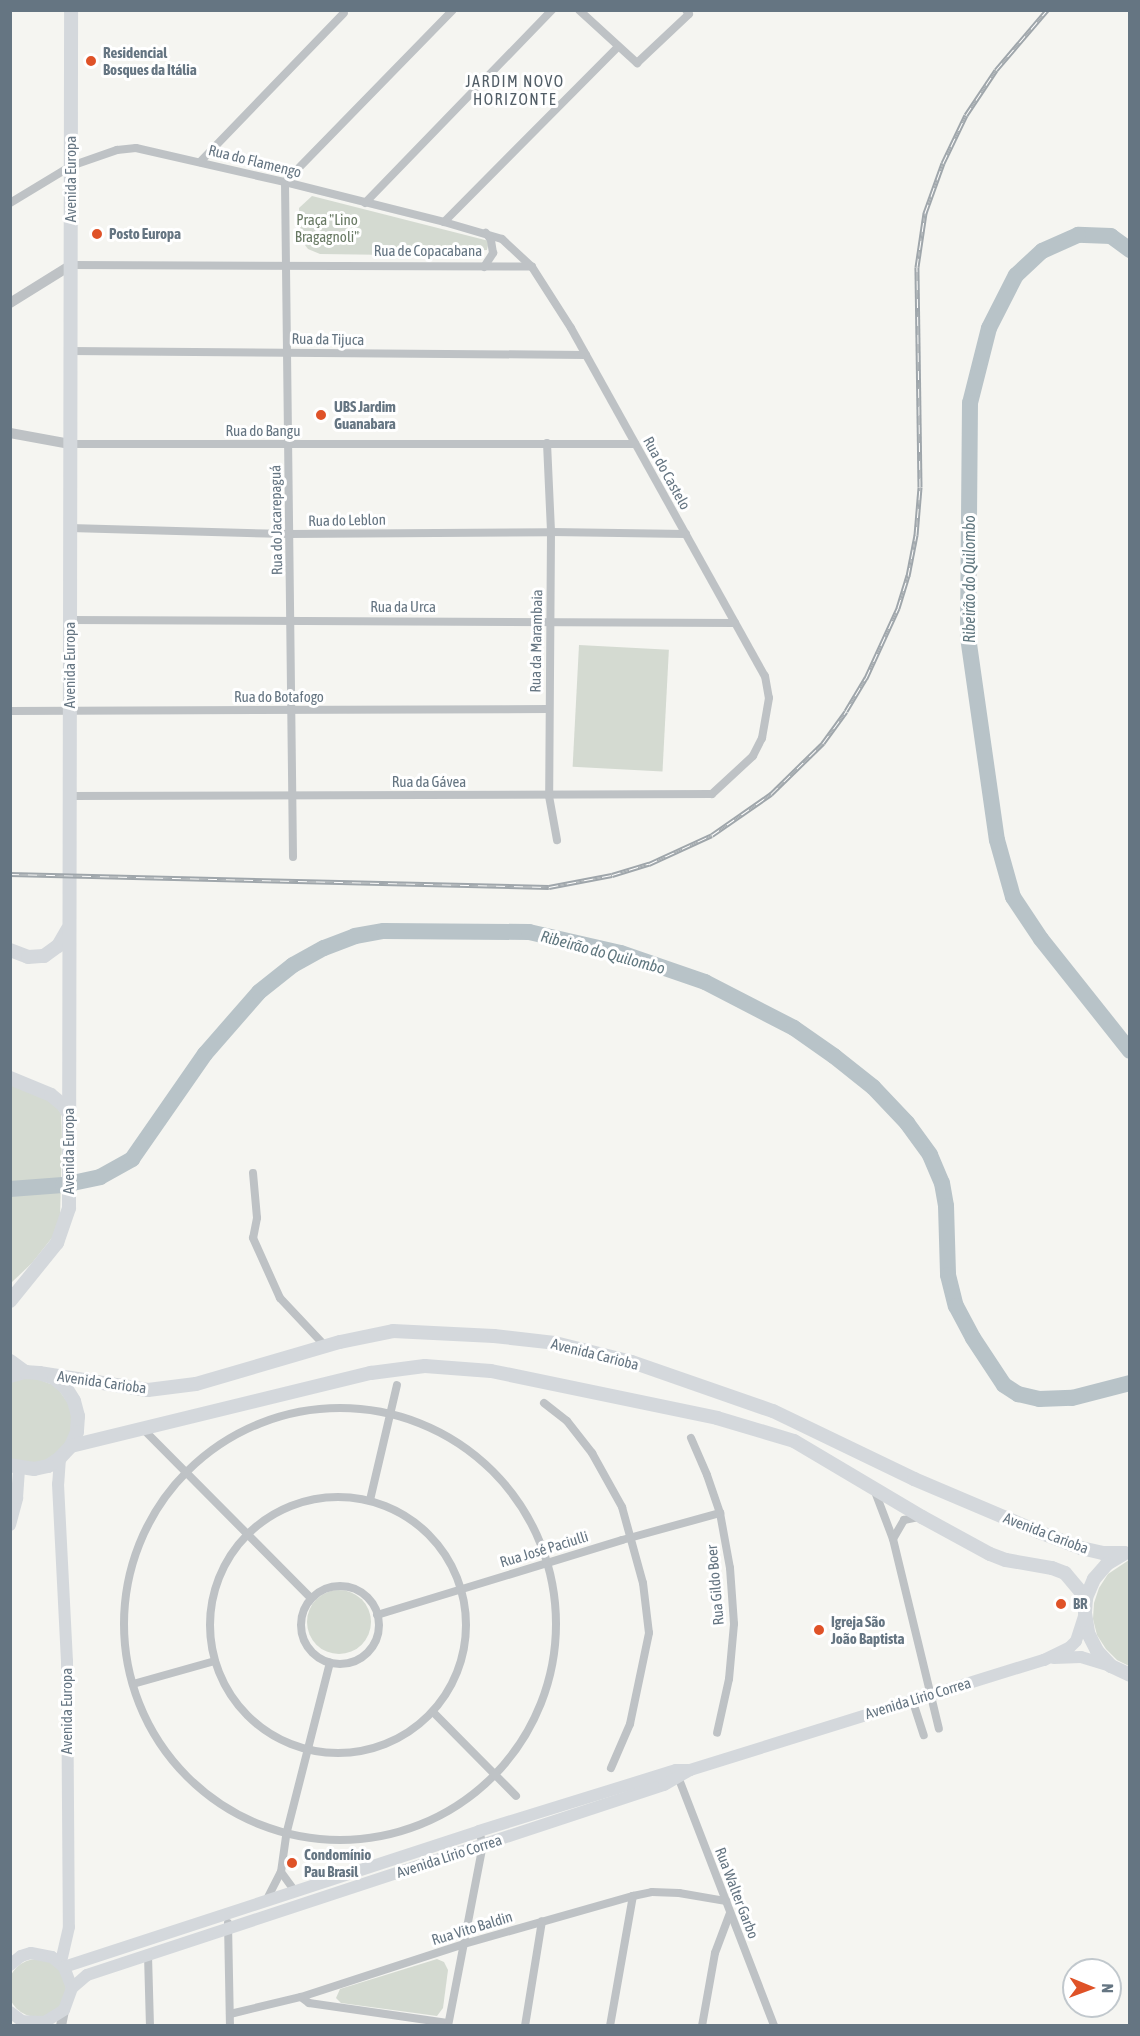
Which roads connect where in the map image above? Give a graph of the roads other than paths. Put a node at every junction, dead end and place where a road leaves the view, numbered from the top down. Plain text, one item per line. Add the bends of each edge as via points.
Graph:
1 (71, 10) edge
2 (453, 10) edge
3 (552, 10) edge
4 (579, 10) edge
5 (686, 10) edge
6 (345, 13) dead end
7 (618, 47) junction
8 (200, 162) junction
9 (71, 166) junction
10 (285, 182) junction
11 (10, 203) edge
12 (364, 203) junction
13 (444, 222) junction
14 (485, 233) junction
15 (502, 239) joint
16 (70, 265) junction
17 (286, 266) junction
18 (484, 267) junction
19 (532, 267) junction
20 (10, 303) edge
21 (70, 351) junction
22 (287, 352) junction
23 (586, 355) junction
24 (10, 433) edge
25 (547, 443) junction
26 (70, 444) junction
27 (635, 444) junction
28 (288, 445) junction
29 (70, 528) junction
30 (551, 532) junction
31 (290, 534) junction
32 (686, 534) junction
33 (70, 620) junction
34 (291, 620) junction
35 (551, 621) junction
36 (735, 623) junction
37 (70, 709) junction
38 (548, 709) junction
39 (10, 711) edge
40 (292, 711) junction
41 (762, 738) joint
42 (70, 796) junction
43 (293, 796) junction
44 (549, 796) junction
45 (557, 840) dead end
46 (294, 857) dead end
47 (70, 924) junction
48 (10, 950) edge
49 (10, 1078) edge
50 (68, 1113) junction
51 (253, 1173) dead end
52 (10, 1301) edge
53 (325, 1346) junction
54 (10, 1361) edge
55 (32, 1372) junction
56 (10, 1376) edge
57 (397, 1385) dead end
58 (544, 1403) dead end
59 (391, 1413) junction
60 (143, 1429) junction
61 (691, 1438) dead end
62 (71, 1446) junction
63 (60, 1458) junction
64 (15, 1467) edge
65 (185, 1474) junction
66 (874, 1488) junction
67 (370, 1500) junction
68 (720, 1514) junction
69 (922, 1517) junction
70 (10, 1525) edge
71 (247, 1534) junction
72 (630, 1539) junction
73 (893, 1539) junction
74 (1127, 1552) edge
75 (547, 1564) junction
76 (461, 1588) junction
77 (311, 1598) junction
78 (1086, 1598) junction
79 (1085, 1613) junction
80 (377, 1615) junction
81 (1044, 1660) junction
82 (215, 1661) junction
83 (330, 1663) junction
84 (1111, 1666) junction
85 (1129, 1675) edge
86 (133, 1684) junction
87 (930, 1693) junction
88 (912, 1700) junction
89 (433, 1712) junction
90 (939, 1729) dead end
91 (717, 1733) dead end
92 (924, 1735) dead end
93 (309, 1750) junction
94 (611, 1768) dead end
95 (678, 1775) junction
96 (495, 1776) junction
97 (516, 1796) dead end
98 (479, 1832) junction
99 (286, 1834) junction
100 (483, 1845) junction
101 (281, 1872) junction
102 (294, 1890) junction
103 (633, 1896) junction
104 (267, 1899) junction
105 (726, 1901) junction
106 (730, 1913) junction
107 (225, 1914) junction
108 (542, 1921) junction
109 (230, 1928) junction
110 (464, 1944) junction
111 (148, 1955) junction
112 (10, 1965) edge
113 (63, 1965) junction
114 (72, 1988) junction
115 (301, 1997) junction
116 (64, 2010) junction
117 (230, 2014) junction
118 (11, 2017) edge
119 (448, 2024) edge
120 (61, 2025) edge
121 (150, 2025) edge
122 (230, 2025) edge
123 (525, 2025) edge
124 (610, 2025) edge
125 (702, 2025) edge
126 (774, 2025) edge

1 - 9 main road, Avenida Europa
2 - 10 street
3 - 12 street
4 - 7 street
5 - 7 street via 689,14 637,63
6 - 8 street
7 - 13 street
8 - 9 street, Rua do Flamengo via 126,148
8 - 10 street, Rua do Flamengo
9 - 11 street, Rua do Flamengo
9 - 16 main road, Avenida Europa
10 - 12 street, Rua do Flamengo
10 - 17 street, Rua do Jacarepaguá
12 - 13 street, Rua do Flamengo
13 - 14 street, Rua do Flamengo
14 - 15 street, Rua do Flamengo
14 - 18 street via 493,253
15 - 19 street, Rua do Castelo
16 - 17 street, Rua de Copacabana
16 - 20 street
16 - 21 main road, Avenida Europa
17 - 18 street, Rua de Copacabana
17 - 22 street, Rua do Jacarepaguá
18 - 19 street, Rua de Copacabana
19 - 23 street, Rua do Castelo
21 - 22 street, Rua da Tijuca
21 - 26 main road, Avenida Europa
22 - 23 street, Rua da Tijuca
22 - 28 street, Rua do Jacarepaguá
23 - 27 street, Rua do Castelo
24 - 26 street
25 - 27 street, Rua do Bangu
25 - 28 street, Rua do Bangu
25 - 30 street, Rua da Marambaia
26 - 28 street, Rua do Bangu
26 - 29 main road, Avenida Europa
27 - 32 street, Rua do Castelo
28 - 31 street, Rua do Jacarepaguá
29 - 31 street, Rua do Leblon
29 - 33 main road, Avenida Europa
30 - 31 street, Rua do Leblon
30 - 32 street, Rua do Leblon
30 - 35 street, Rua da Marambaia
31 - 34 street, Rua do Jacarepaguá
32 - 36 street, Rua do Castelo
33 - 34 street, Rua da Urca
33 - 37 main road, Avenida Europa
34 - 35 street, Rua da Urca
34 - 40 street, Rua do Jacarepaguá
35 - 36 street, Rua da Urca
35 - 38 street, Rua da Marambaia
36 - 41 street, Rua do Castelo via 765,676 769,698
37 - 39 street, Rua do Botafogo
37 - 40 street, Rua do Botafogo
37 - 42 main road, Avenida Europa
38 - 40 street, Rua do Botafogo
38 - 44 street, Rua da Marambaia
40 - 43 street, Rua do Jacarepaguá
41 - 44 street, Rua da Gávea via 753,756 712,794
42 - 43 street, Rua da Gávea
42 - 47 main road, Avenida Europa
43 - 44 street, Rua da Gávea
43 - 46 street, Rua do Jacarepaguá
44 - 45 street, Rua da Marambaia
47 - 48 main road via 64,939 51,952 28,957
47 - 50 main road, Avenida Europa
49 - 50 main road via 51,1095
50 - 52 main road, Avenida Europa via 66,1220 57,1243
51 - 53 street via 257,1218 254,1238 280,1298
53 - 55 main road, Avenida Carioba via 171,1389 139,1389
53 - 74 main road, Avenida Carioba via 403,1332 494,1336 592,1351 773,1411 914,1479 1060,1540 1103,1553
54 - 55 main road
55 - 56 main road
55 - 62 main road via 54,1378 74,1401 77,1432
57 - 59 street
58 - 72 street via 567,1421 592,1453 622,1507
59 - 65 street via 347,1407 302,1411 259,1423 219,1444
59 - 67 street
59 - 75 street via 427,1425 489,1467 534,1528
60 - 62 main road, Avenida Carioba
60 - 65 street
60 - 66 main road, Avenida Carioba via 370,1373 458,1367 756,1428 811,1449
61 - 68 street, Rua Gildo Boer
62 - 63 main road
63 - 64 main road via 34,1469
63 - 113 main road, Avenida Europa via 67,1661 69,1927
64 - 70 main road via 17,1498
65 - 71 street
65 - 86 street via 157,1509 137,1550 129,1583 125,1640
66 - 69 main road, Avenida Carioba
66 - 73 street
67 - 71 street via 348,1496 304,1500 273,1514
67 - 76 street via 418,1523 437,1541 452,1563
68 - 72 street, Rua José Paciulli
68 - 91 street, Rua Gildo Boer via 730,1568 734,1624 729,1679
69 - 73 street via 904,1520
69 - 78 main road, Avenida Carioba via 1005,1560 1065,1573
71 - 77 street
71 - 82 street via 218,1580 211,1607
72 - 75 street, Rua José Paciulli
72 - 94 street via 643,1583 649,1633 630,1724
73 - 87 street
74 - 78 main road via 1107,1564
75 - 76 street, Rua José Paciulli
75 - 96 street via 555,1601 556,1639 549,1677 537,1713
76 - 80 street, Rua José Paciulli
76 - 89 street via 467,1621 464,1654 452,1685
77 - 80 street via 343,1586 365,1595
77 - 83 street via 301,1618 304,1641 310,1651
78 - 79 main road
79 - 81 main road, Avenida Lírio Correa via 1077,1641
79 - 84 main road via 1088,1633
80 - 83 street via 377,1638 363,1656 341,1664
81 - 84 main road, Avenida Lírio Correa via 1081,1657
81 - 87 main road, Avenida Lírio Correa
82 - 86 street
82 - 93 street via 240,1708 260,1727
83 - 93 street
84 - 85 main road
86 - 99 street via 146,1719 189,1780 251,1822
87 - 88 main road, Avenida Lírio Correa
87 - 90 street
88 - 92 street
88 - 95 main road, Avenida Lírio Correa
89 - 93 street via 397,1740 376,1748 331,1754
89 - 96 street
93 - 99 street
95 - 98 main road, Avenida Lírio Correa
95 - 100 main road, Avenida Lírio Correa
95 - 105 street, Rua Walter Garbo
96 - 97 street
96 - 99 street via 466,1801 434,1820 398,1833 323,1841
98 - 100 street
98 - 102 main road, Avenida Lírio Correa
99 - 101 street
100 - 109 main road, Avenida Lírio Correa
100 - 110 street
101 - 102 street
101 - 104 street
102 - 104 main road, Avenida Lírio Correa
103 - 105 street, Rua Vito Baldin via 679,1893
103 - 108 street, Rua Vito Baldin
103 - 124 street
104 - 107 main road, Avenida Lírio Correa
105 - 106 street, Rua Walter Garbo
106 - 125 street via 715,1953
106 - 126 street, Rua Walter Garbo
107 - 109 street
107 - 113 main road, Avenida Lírio Correa
108 - 110 street, Rua Vito Baldin
108 - 123 street
109 - 111 main road, Avenida Lírio Correa
109 - 117 street
110 - 115 street, Rua Vito Baldin
110 - 119 street
111 - 114 main road, Avenida Lírio Correa via 87,1975
111 - 121 street
112 - 113 main road via 31,1953 52,1957
113 - 114 main road
114 - 116 main road
115 - 117 street, Rua Vito Baldin
115 - 119 street via 309,2003
116 - 118 main road via 56,2018 34,2024
116 - 120 street
117 - 122 street

